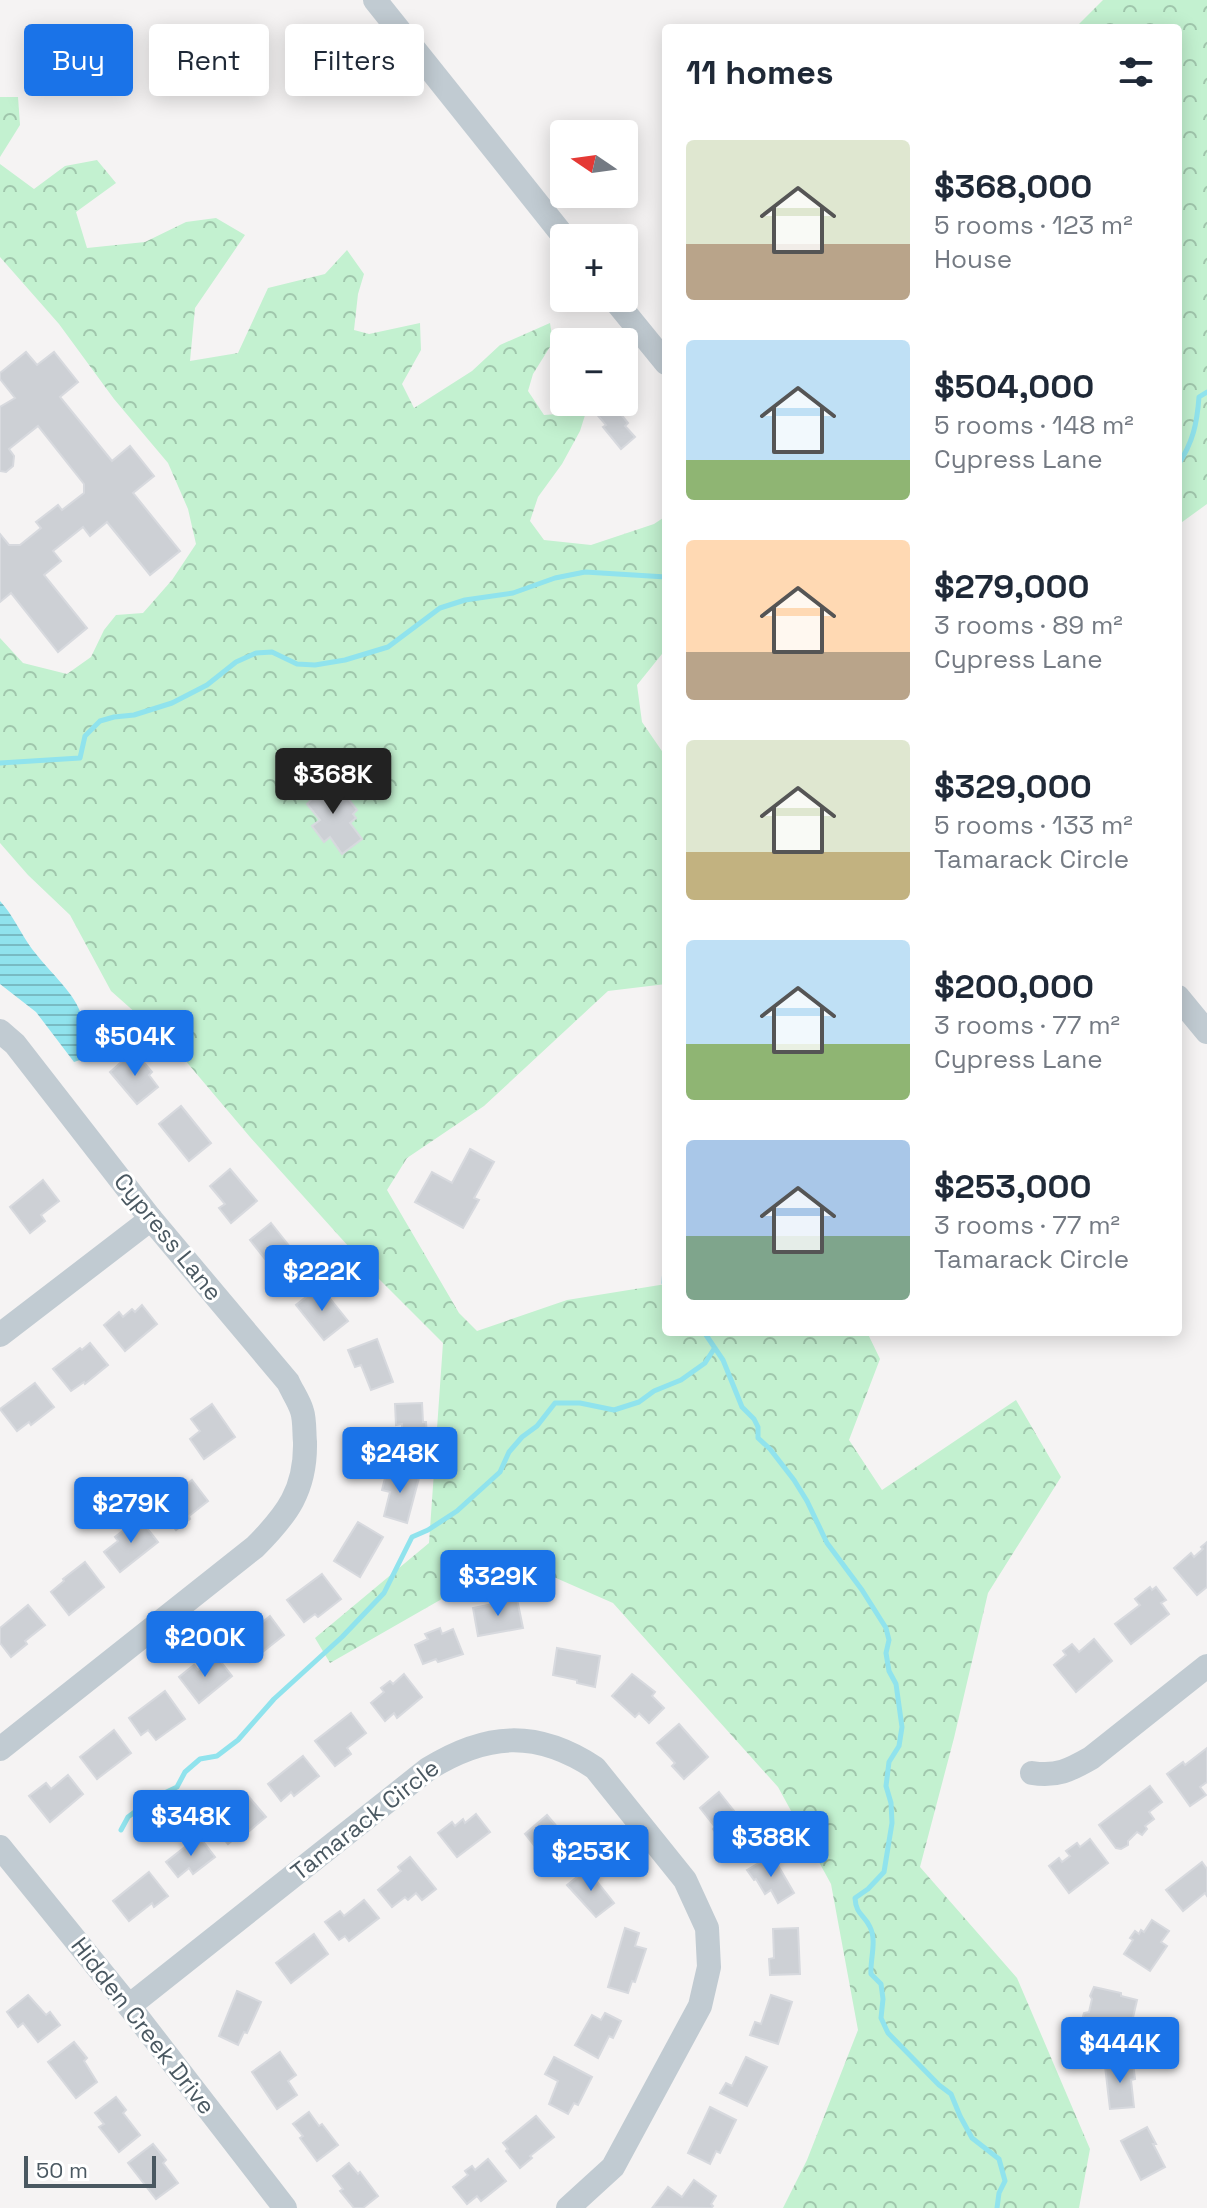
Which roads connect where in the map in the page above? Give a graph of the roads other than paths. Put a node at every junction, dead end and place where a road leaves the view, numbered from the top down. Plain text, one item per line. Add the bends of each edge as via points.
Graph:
1 (375, 0) edge
2 (554, 224) edge
3 (624, 312) edge
4 (662, 358) edge
5 (1182, 1002) edge
6 (0, 1031) edge
7 (1207, 1032) edge
8 (151, 1219) junction
9 (0, 1335) edge
10 (1207, 1666) edge
11 (0, 1749) edge
12 (1032, 1773) dead end
13 (0, 1847) edge
14 (129, 2006) junction
15 (285, 2208) edge
16 (568, 2208) edge

1 - 2 street
3 - 4 street
5 - 7 street
6 - 8 street, Cypress Lane
8 - 9 street
8 - 11 street, Cypress Lane via 288,1382 302,1411 305,1464 298,1490 287,1512 255,1547
10 - 12 street via 1091,1758 1050,1775
13 - 14 street, Hidden Creek Drive
14 - 15 street, Hidden Creek Drive
14 - 16 street, Tamarack Circle via 428,1769 463,1749 498,1741 535,1742 578,1757 595,1768 685,1880 707,1928 709,1967 700,2006 613,2167

